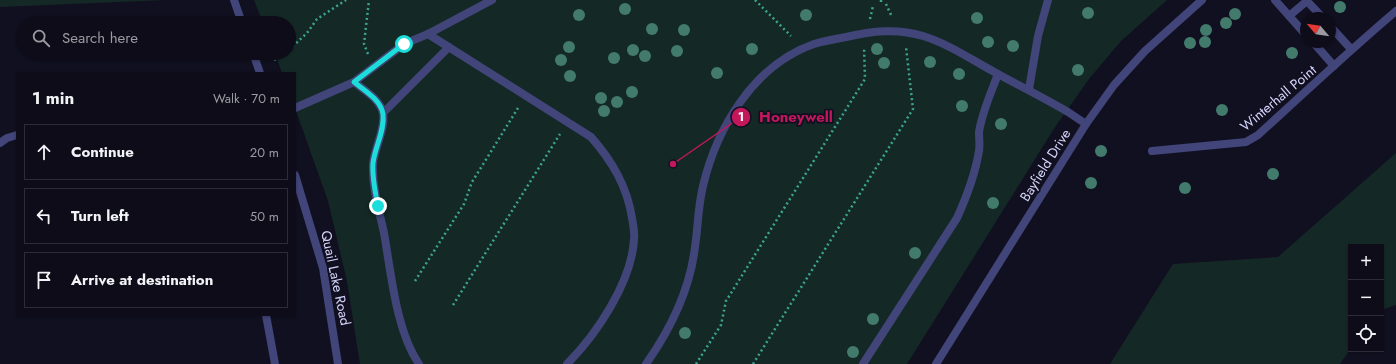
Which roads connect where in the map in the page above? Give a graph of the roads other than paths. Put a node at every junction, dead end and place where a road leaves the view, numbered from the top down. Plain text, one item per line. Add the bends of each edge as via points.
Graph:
1 (234, 0) edge
2 (492, 0) edge
3 (1048, 0) edge
4 (1202, 0) edge
5 (1275, 0) edge
6 (1307, 1) edge
7 (1396, 11) edge
8 (1317, 12) edge
9 (240, 16) edge
10 (1289, 16) junction
11 (1300, 28) edge
12 (1336, 33) edge
13 (428, 34) junction
14 (449, 48) junction
15 (1318, 48) edge
16 (1351, 49) junction
17 (255, 60) edge
18 (1334, 66) junction
19 (260, 72) edge
20 (998, 74) junction
21 (354, 82) junction
22 (1029, 90) junction
23 (296, 108) edge
24 (383, 113) junction
25 (1086, 124) junction
26 (16, 135) edge
27 (0, 143) edge
28 (1152, 151) dead end
29 (296, 179) edge
30 (266, 316) edge
31 (275, 364) edge
32 (338, 364) edge
33 (419, 364) edge
34 (567, 364) edge
35 (646, 364) edge
36 (863, 364) edge
37 (936, 364) edge

1 - 9 street
2 - 13 street
3 - 22 street via 1038,36
4 - 25 street, Bayfield Drive via 1145,51 1114,85
5 - 10 street
6 - 8 street
6 - 10 street
7 - 16 street, Winterhall Point
10 - 11 street
12 - 16 street
13 - 14 street
13 - 21 street via 404,44
14 - 24 street
14 - 34 street via 591,138 608,156 622,182 630,208 634,239 630,261 621,286 602,322 586,345
15 - 18 street
16 - 18 street, Winterhall Point
17 - 19 street
18 - 28 street, Winterhall Point via 1258,135 1246,142
20 - 22 street
20 - 35 street via 946,44 898,30 867,33 814,44 789,56 768,71 752,86 720,135 708,166 699,209 695,248 680,302 666,332
20 - 36 street via 979,133 979,149 968,196 957,218
21 - 23 street
21 - 24 street via 376,100
22 - 25 street
24 - 33 street via 373,163 374,187 404,334
25 - 37 street, Bayfield Drive
26 - 27 street
29 - 32 street, Quail Lake Road via 323,268
30 - 31 street

